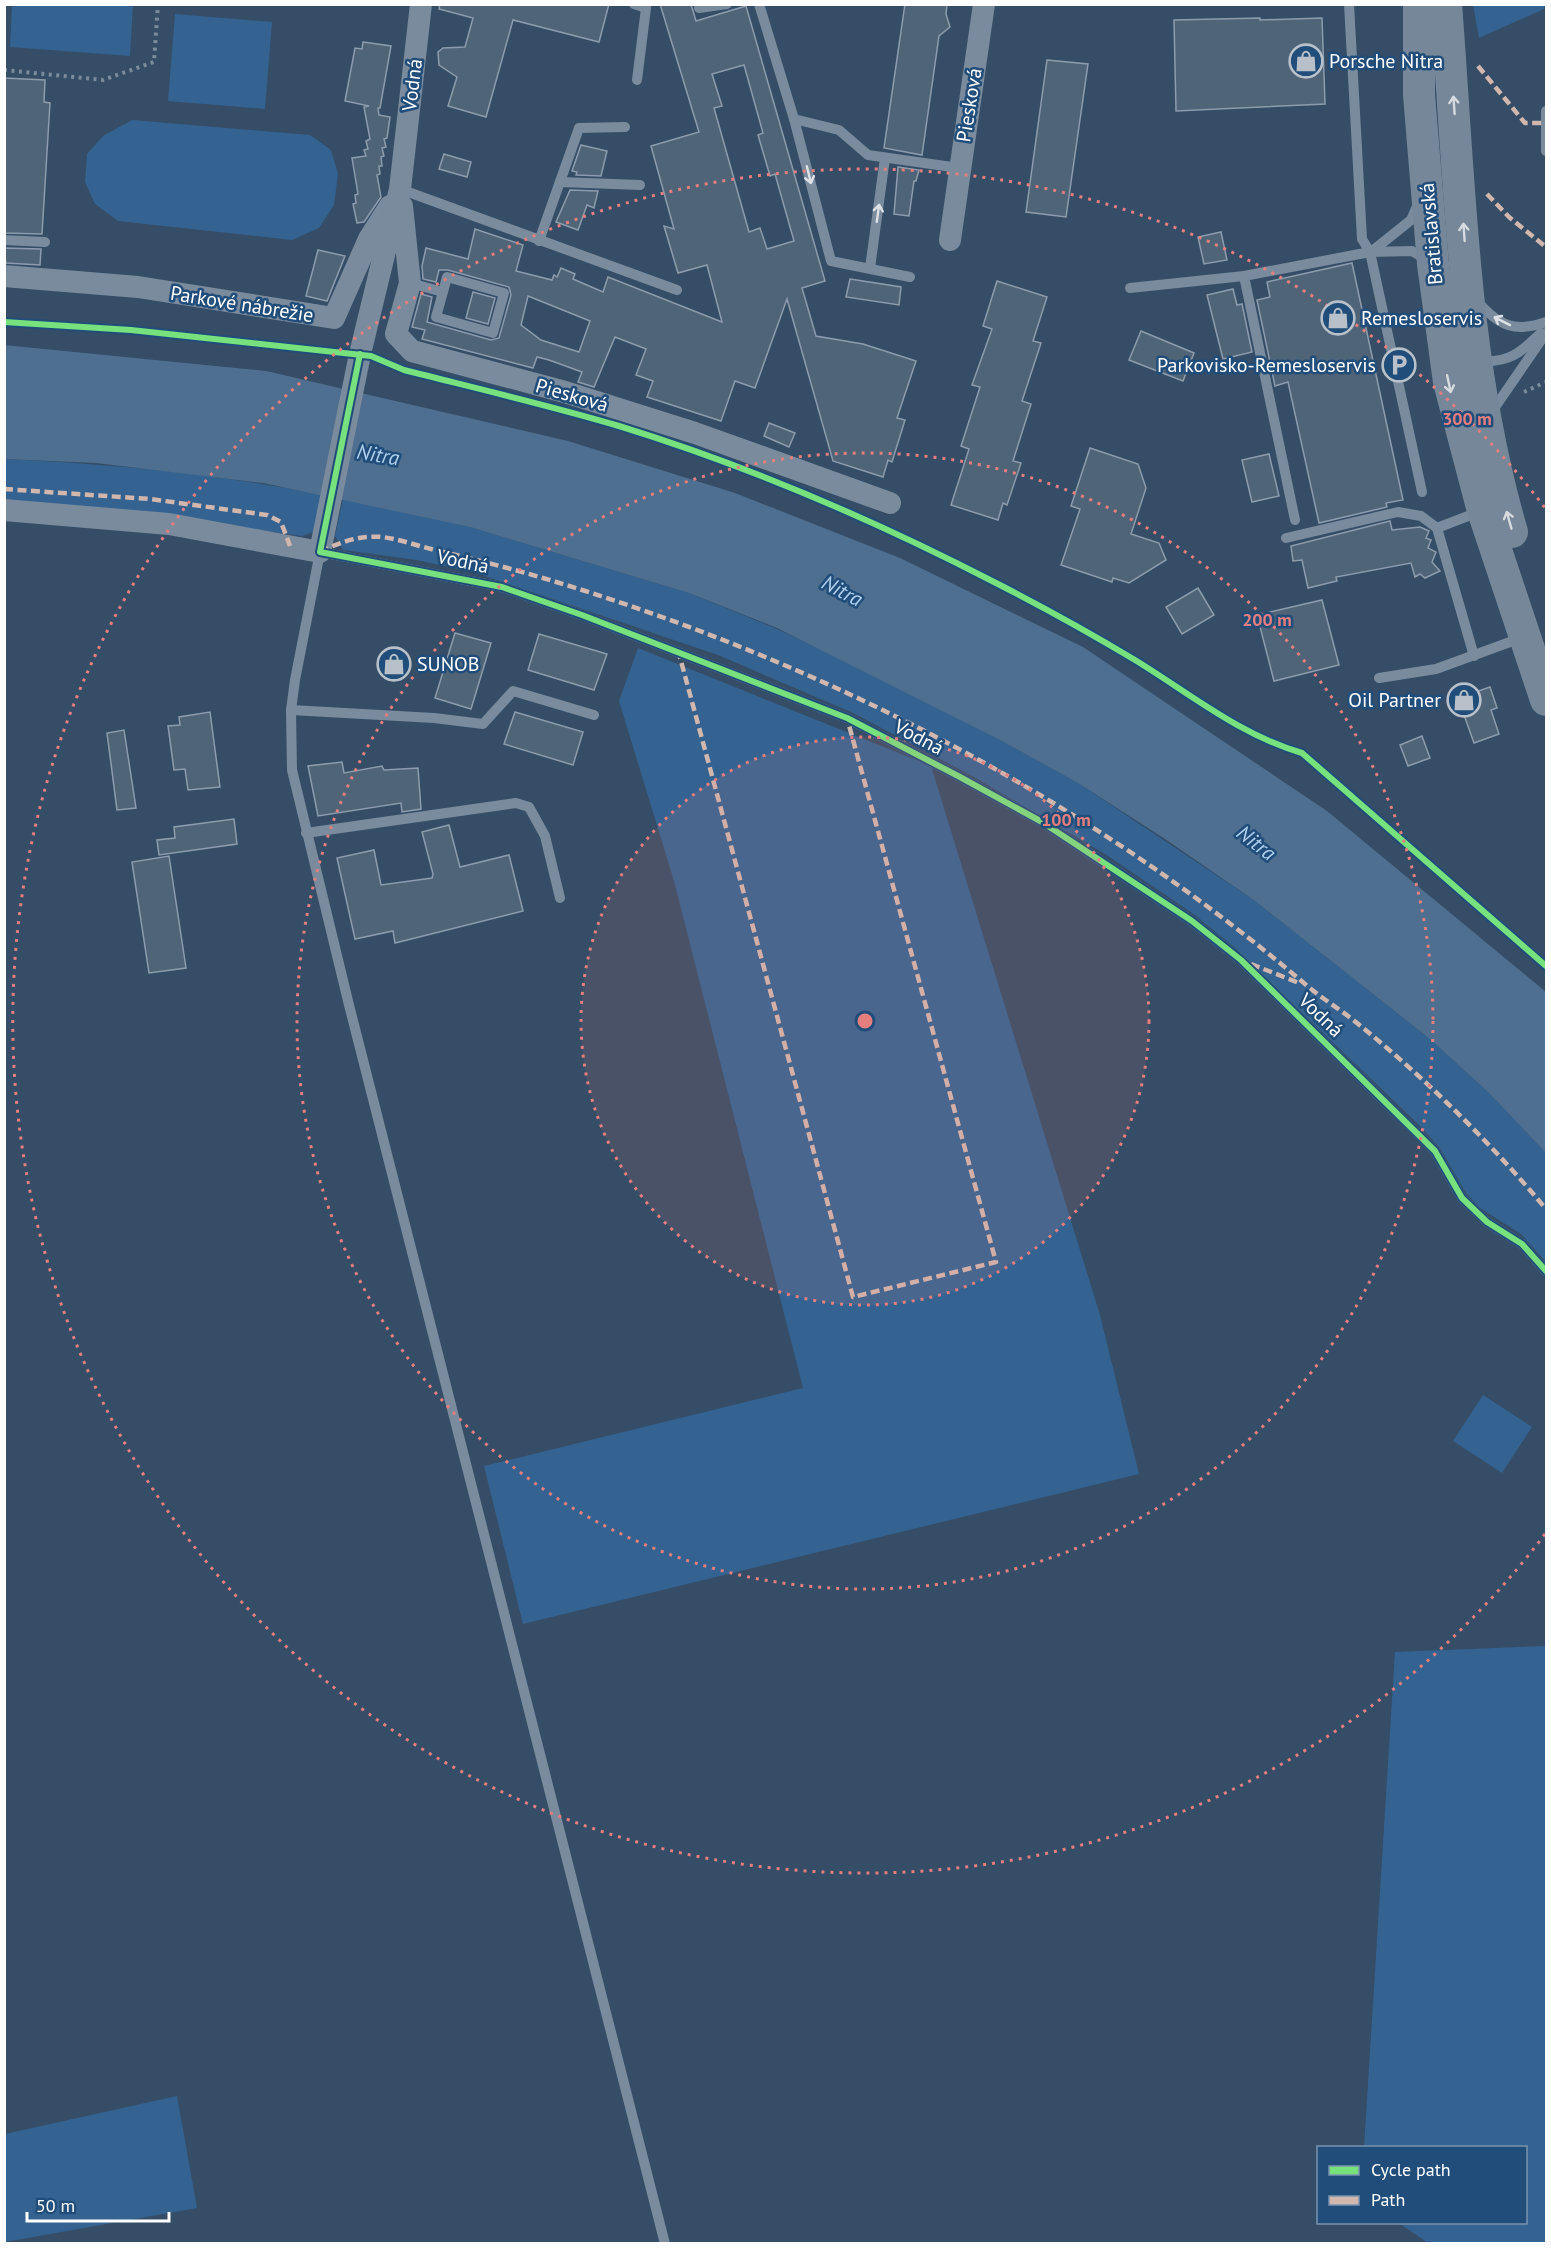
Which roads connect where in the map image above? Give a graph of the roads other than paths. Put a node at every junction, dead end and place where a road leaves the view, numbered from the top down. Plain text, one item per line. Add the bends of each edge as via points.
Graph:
1 (421, 4) edge
2 (634, 4) edge
3 (726, 4) edge
4 (759, 4) edge
5 (984, 4) edge
6 (1349, 4) edge
7 (1419, 4) edge
8 (1446, 4) edge
9 (699, 8) dead end
10 (637, 80) dead end
11 (1546, 111) edge
12 (794, 119) junction
13 (625, 127) dead end
14 (1546, 152) edge
15 (885, 158) junction
16 (959, 168) junction
17 (560, 182) junction
18 (640, 184) dead end
19 (1426, 184) junction
20 (400, 189) junction
21 (4, 240) edge
22 (950, 240) dead end
23 (539, 241) junction
24 (45, 242) dead end
25 (1370, 252) junction
26 (1433, 264) junction
27 (870, 268) junction
28 (4, 276) edge
29 (1244, 276) junction
30 (910, 277) dead end
31 (410, 283) junction
32 (1130, 288) dead end
33 (677, 290) dead end
34 (1468, 290) junction
35 (443, 292) junction
36 (1546, 322) edge
37 (1546, 328) edge
38 (1546, 333) edge
39 (1476, 361) junction
40 (1485, 420) junction
41 (1422, 492) dead end
42 (890, 504) dead end
43 (4, 510) edge
44 (1484, 511) junction
45 (1295, 520) dead end
46 (1437, 528) junction
47 (1286, 538) dead end
48 (320, 552) junction
49 (1535, 636) edge
50 (1474, 656) junction
51 (1378, 678) dead end
52 (1546, 700) edge
53 (291, 710) junction
54 (594, 715) dead end
55 (306, 833) junction
56 (560, 898) dead end
57 (1546, 1271) edge
58 (665, 2244) edge

1 - 20 street, Vodná
2 - 10 lane via 646,8
3 - 9 lane
4 - 12 lane
5 - 16 street, Piesková
6 - 25 lane via 1362,239
7 - 19 main road, Bratislavská via 1419,95
34 -> 8 main road, Bratislavská
11 - 14 lane
12 - 15 lane via 839,130 868,155
12 -> 27 lane via 831,261
13 - 17 lane via 579,128
15 - 16 lane
27 -> 15 lane
16 - 22 street, Piesková
17 - 18 lane
17 - 23 lane
19 - 25 lane via 1411,220
19 - 26 main road, Bratislavská
19 - 39 main road via 1438,197 1454,335
20 - 23 lane
20 - 28 street, Parkové nábrežie via 369,239 334,318 138,287
20 - 31 street, Piesková
20 - 48 street, Vodná via 357,369
21 - 24 lane
23 - 33 lane
25 - 26 lane via 1412,251
25 - 29 lane
25 - 41 lane
26 -> 44 main road, Bratislavská via 1449,382
27 - 30 lane
29 - 32 lane
29 - 45 lane
31 - 35 lane
31 - 42 street, Piesková via 396,334 412,351 565,392 695,433
36 -> 34 lane via 1526,329 1501,324
34 - 39 main road, Bratislavská
35 - 35 lane via 447,277 504,293 493,333 436,317
37 - 39 lane via 1517,356
38 - 40 lane
39 - 40 main road, Bratislavská
49 -> 40 main road, Bratislavská
43 - 48 street via 169,524
44 - 46 lane
44 - 49 main road, Bratislavská
46 - 47 lane via 1420,516 1398,512
46 - 50 lane
48 - 53 lane, Vodná
48 - 57 lane, Vodná via 502,587 678,650 848,718 1042,822 1130,878 1241,960 1435,1151 1454,1187 1473,1210 1522,1244
49 - 50 lane
49 - 52 main road, Bratislavská
50 - 51 lane via 1436,669
53 - 54 lane via 483,724 513,691
53 - 55 lane, Vodná via 292,770
55 - 56 lane via 516,803 529,807 545,836
55 - 58 lane, Vodná

